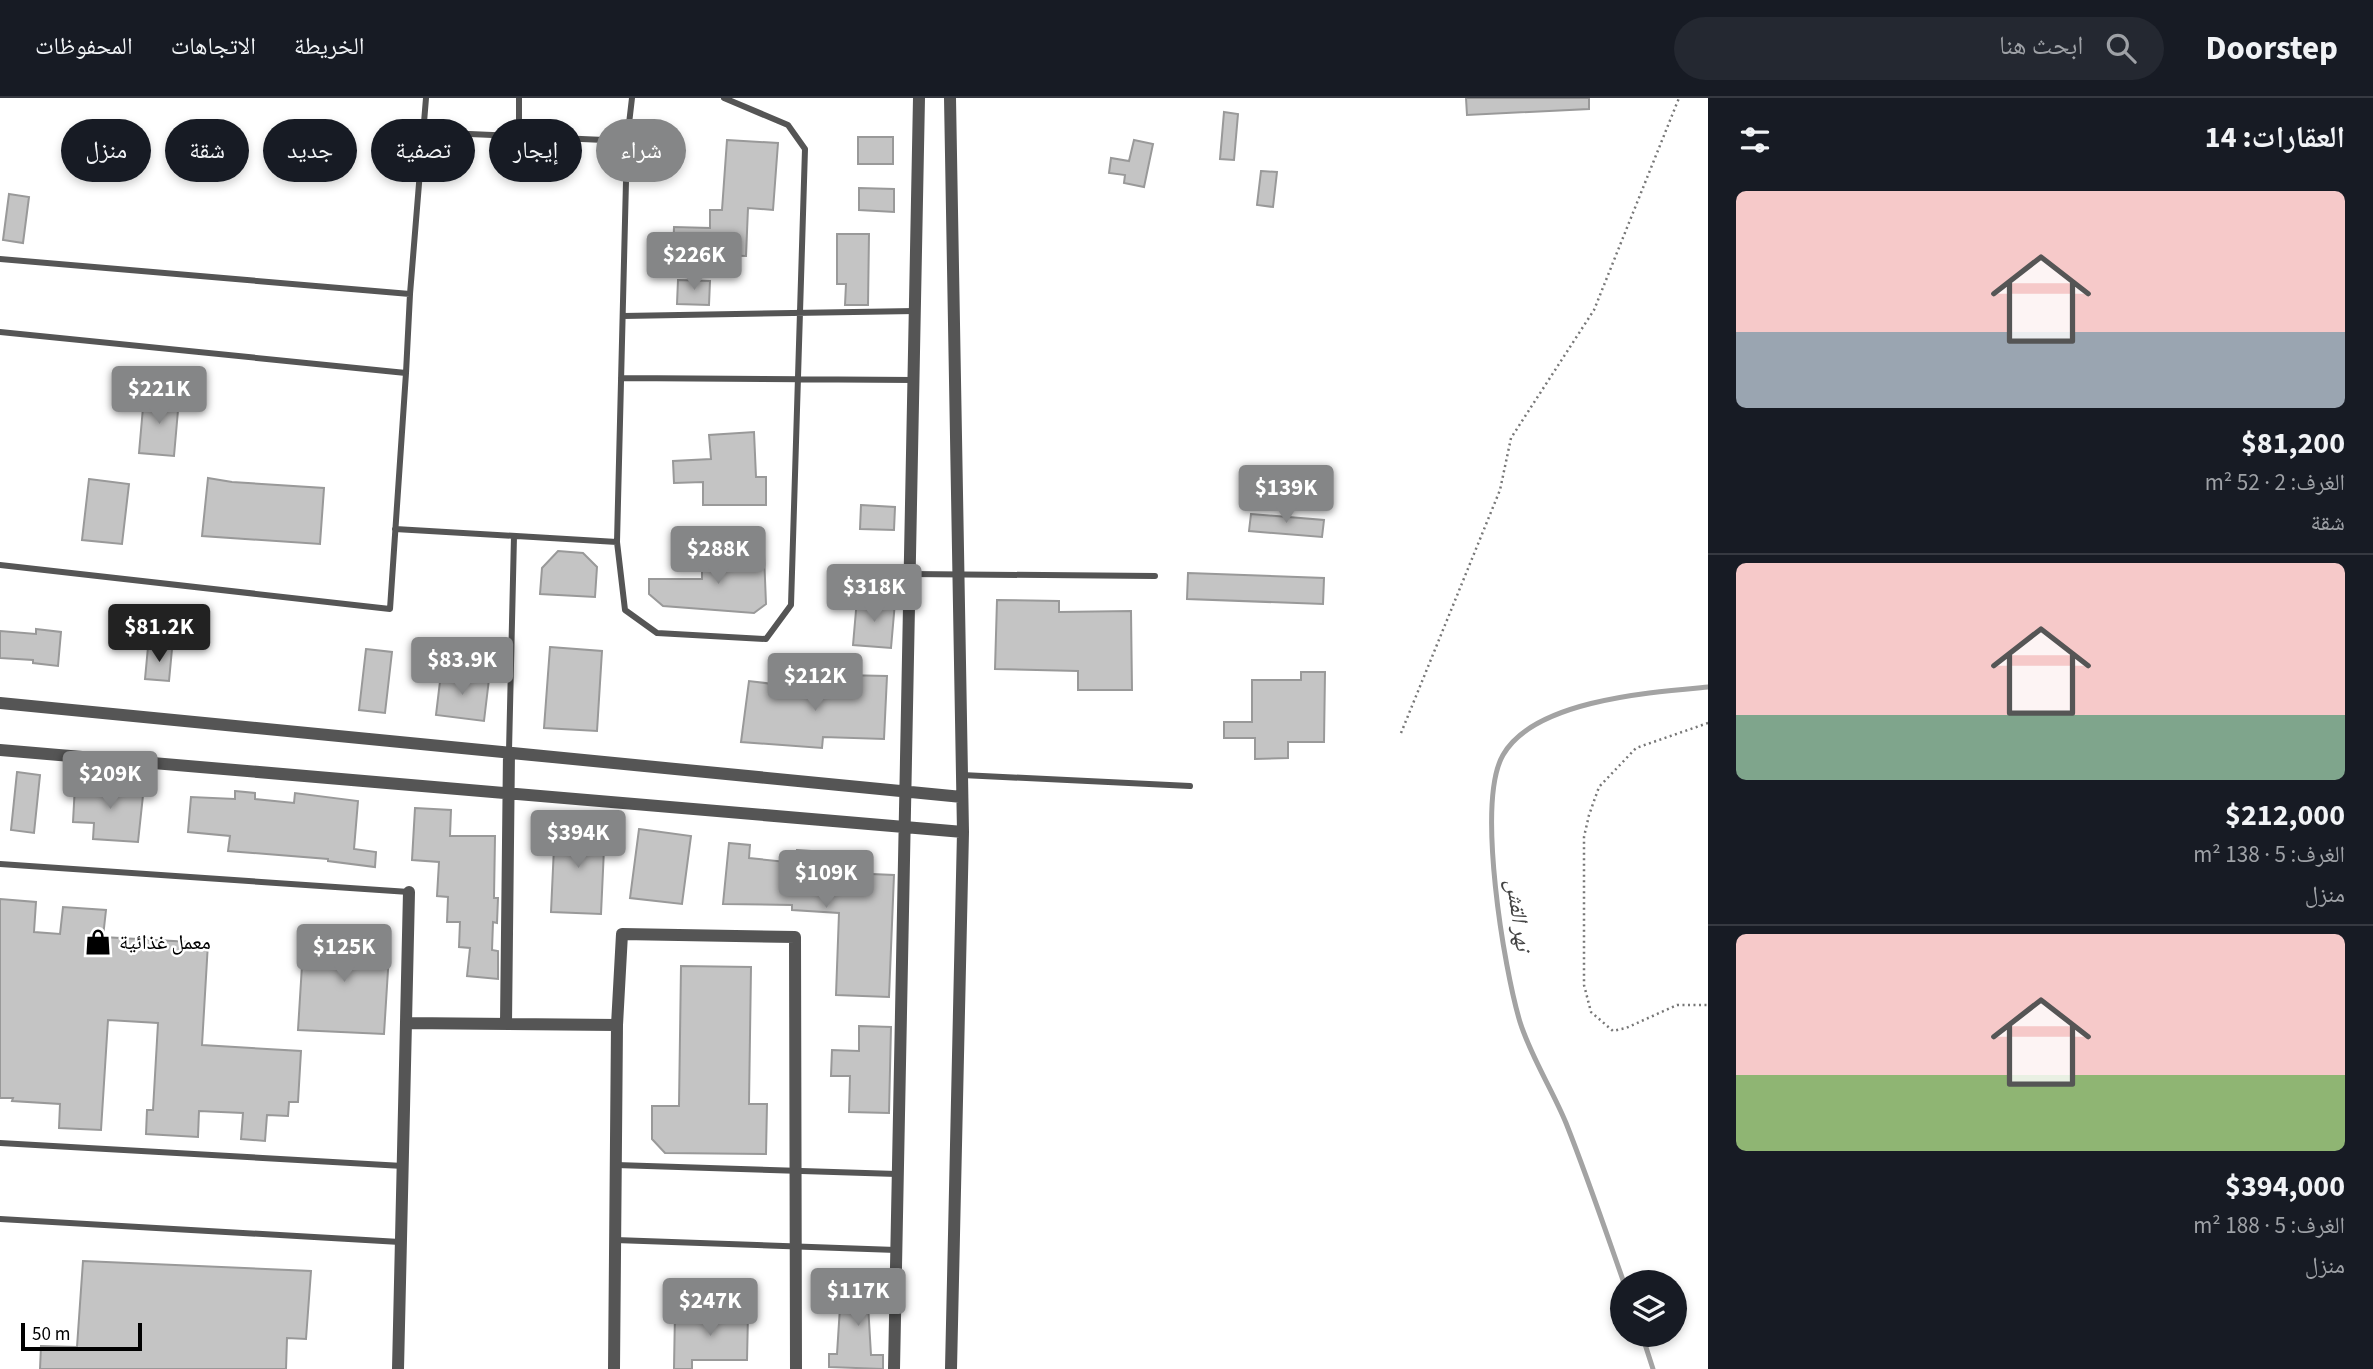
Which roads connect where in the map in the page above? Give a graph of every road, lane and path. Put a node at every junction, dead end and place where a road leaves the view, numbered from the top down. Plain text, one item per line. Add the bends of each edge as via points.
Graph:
1 (426, 98) edge
2 (519, 98) edge
3 (632, 98) edge
4 (724, 98) edge
5 (919, 98) edge
6 (950, 98) edge
7 (1679, 98) edge
8 (424, 119) edge
9 (519, 119) edge
10 (630, 119) edge
11 (419, 182) edge
12 (626, 182) edge
13 (0, 259) edge
14 (410, 294) junction
15 (915, 311) junction
16 (800, 313) junction
17 (622, 316) junction
18 (0, 332) edge
19 (406, 373) junction
20 (621, 378) junction
21 (798, 379) junction
22 (914, 380) junction
23 (395, 529) junction
24 (514, 536) junction
25 (617, 542) junction
26 (0, 565) edge
27 (909, 574) junction
28 (958, 575) junction
29 (1155, 576) dead end
30 (0, 703) edge
31 (1708, 723) edge
32 (1401, 733) dead end
33 (0, 750) edge
34 (509, 752) junction
35 (962, 775) junction
36 (1190, 786) dead end
37 (905, 790) junction
38 (509, 794) junction
39 (962, 797) junction
40 (905, 828) junction
41 (963, 832) junction
42 (0, 864) edge
43 (409, 892) joint
44 (1708, 1005) edge
45 (406, 1023) junction
46 (506, 1024) junction
47 (617, 1025) junction
48 (0, 1143) edge
49 (616, 1165) junction
50 (402, 1166) junction
51 (795, 1171) junction
52 (898, 1174) junction
53 (0, 1219) edge
54 (615, 1240) junction
55 (401, 1242) junction
56 (795, 1247) junction
57 (896, 1250) junction
58 (398, 1369) edge
59 (614, 1369) edge
60 (796, 1369) edge
61 (894, 1369) edge
62 (951, 1369) edge

1 - 8 lane
2 - 9 lane
3 - 10 lane
4 - 16 lane via 788,125 804,149
5 - 15 street
6 - 28 street
7 - 32 path via 1594,310 1511,438 1500,490
11 - 14 lane
12 - 17 lane
13 - 14 lane
14 - 19 lane
15 - 16 lane
15 - 22 street
16 - 17 lane
16 - 21 lane
17 - 20 lane
18 - 19 lane
19 - 23 lane
20 - 21 lane
20 - 25 lane
21 - 22 lane
21 - 25 lane via 791,605 766,639 657,633 625,610
22 - 27 street
23 - 24 lane
23 - 26 lane via 390,609
24 - 25 lane
24 - 34 lane
27 - 28 lane
27 - 37 street
28 - 29 lane
28 - 35 street
30 - 34 street
31 - 44 path via 1636,748 1617,765 1599,788 1584,837 1584,985 1591,1012 1613,1031 1677,1005
33 - 38 street
34 - 37 street
34 - 38 street
35 - 36 lane
35 - 39 street
37 - 39 street
37 - 40 street
38 - 40 street
38 - 46 street
39 - 41 street
40 - 41 street
40 - 52 street
41 - 62 street
42 - 43 lane
43 - 45 street
45 - 46 street
45 - 50 street
46 - 47 street
47 - 49 street
47 - 51 street via 622,934 795,937
48 - 50 lane
49 - 51 lane
49 - 54 street
50 - 55 street
51 - 52 lane
51 - 56 street
52 - 57 street
53 - 55 lane
54 - 56 lane
54 - 59 street
55 - 58 street
56 - 57 lane
56 - 60 street
57 - 61 street

